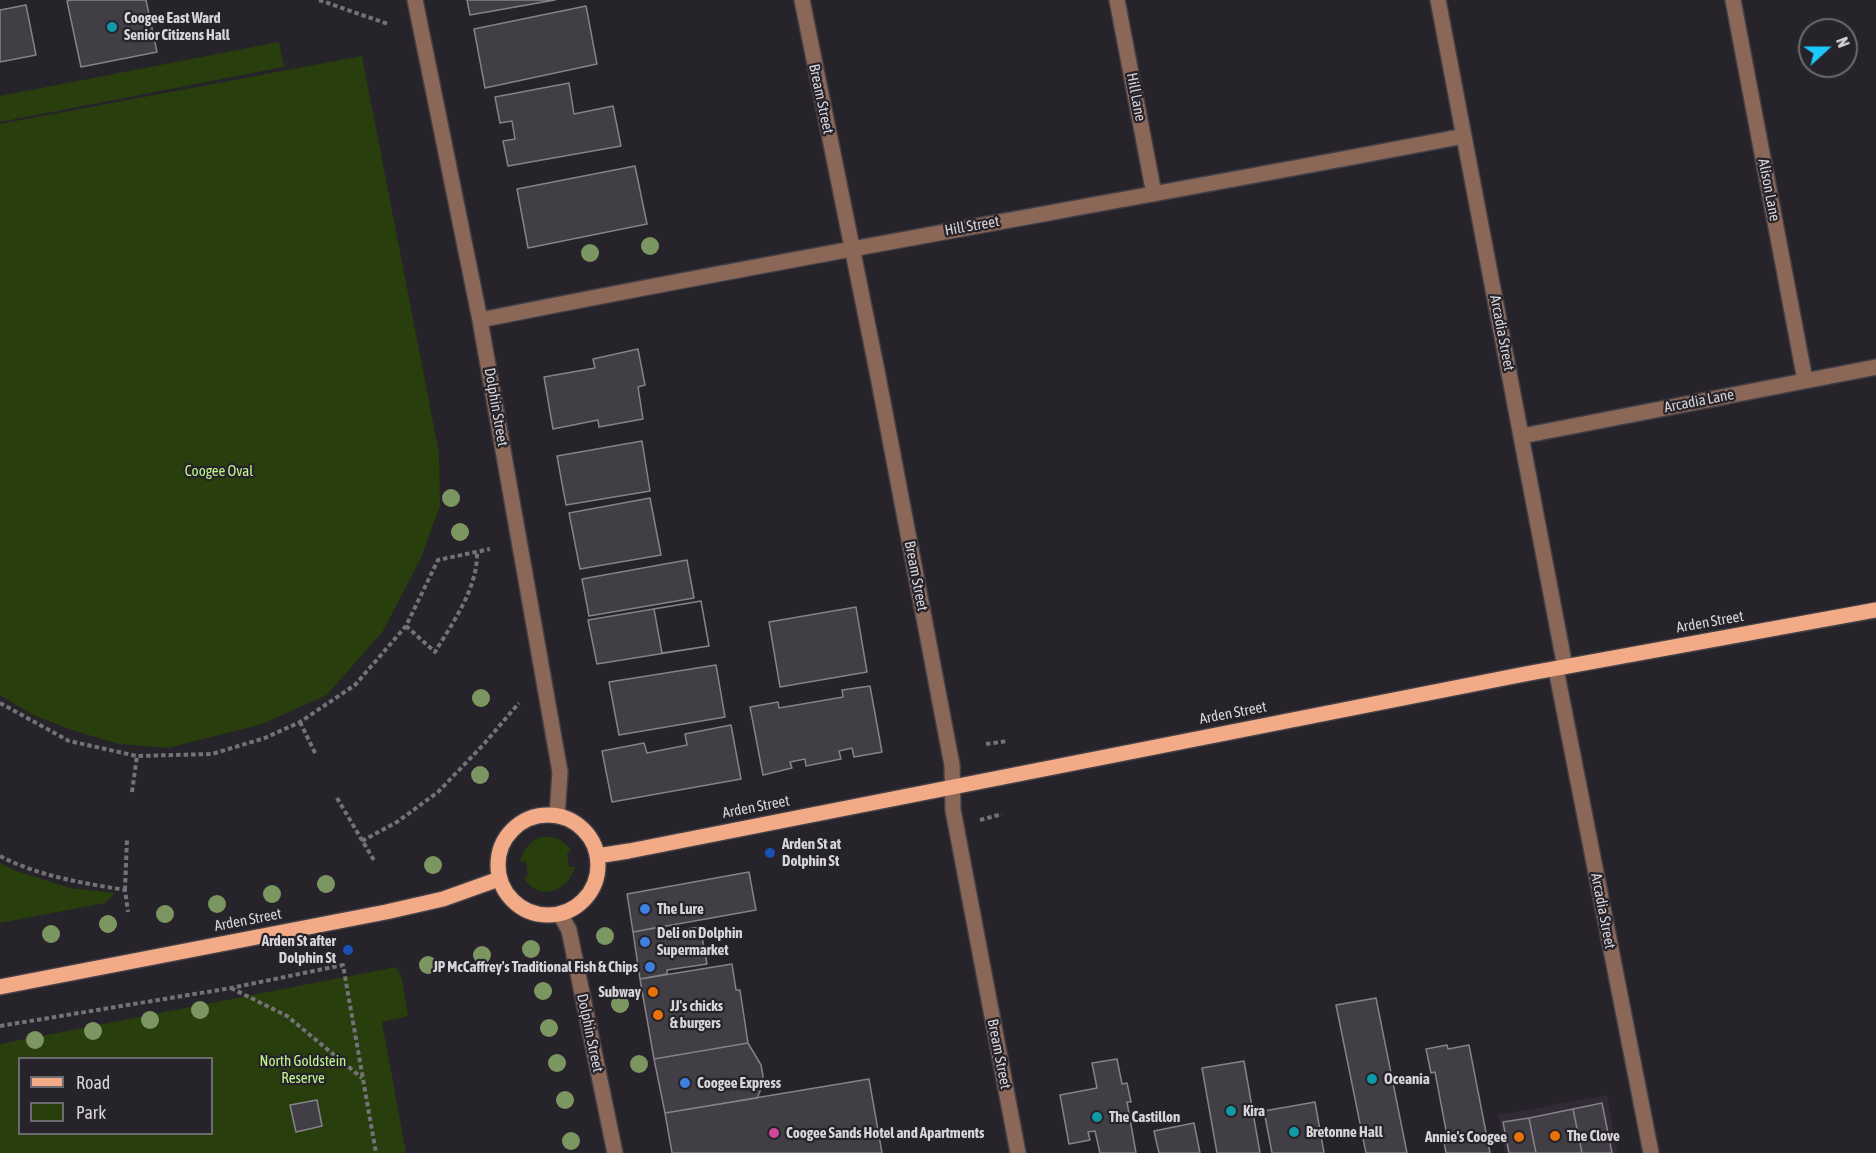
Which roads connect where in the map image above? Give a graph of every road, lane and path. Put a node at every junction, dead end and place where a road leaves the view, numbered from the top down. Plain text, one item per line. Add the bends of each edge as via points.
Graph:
1 (319, 0) edge
2 (414, 0) edge
3 (802, 0) edge
4 (1118, 0) edge
5 (1438, 0) edge
6 (1733, 0) edge
7 (388, 24) dead end
8 (1464, 136) junction
9 (1154, 195) junction
10 (853, 248) junction
11 (480, 320) junction
12 (1876, 367) edge
13 (1805, 380) junction
14 (1522, 436) junction
15 (490, 549) dead end
16 (477, 552) junction
17 (1876, 610) edge
18 (406, 626) junction
19 (1561, 668) junction
20 (0, 703) edge
21 (519, 703) dead end
22 (300, 722) junction
23 (1008, 741) dead end
24 (986, 744) dead end
25 (316, 755) dead end
26 (137, 756) junction
27 (953, 787) junction
28 (132, 792) dead end
29 (338, 798) dead end
30 (1002, 814) dead end
31 (557, 816) junction
32 (980, 820) dead end
33 (127, 839) dead end
34 (362, 841) junction
35 (0, 856) edge
36 (597, 856) junction
37 (375, 862) dead end
38 (499, 879) junction
39 (125, 890) junction
40 (128, 912) dead end
41 (561, 914) junction
42 (0, 987) edge
43 (231, 988) junction
44 (0, 1026) edge
45 (363, 1079) junction
46 (376, 1153) edge
47 (615, 1153) edge
48 (1018, 1153) edge
49 (1651, 1153) edge

1 - 7 path
2 - 11 street, Dolphin Street
3 - 10 street, Bream Street
4 - 9 street, Hill Lane
5 - 8 street, Arcadia Street
6 - 13 street, Alison Lane
8 - 9 street, Hill Street
8 - 14 street, Arcadia Street
9 - 10 street, Hill Street
10 - 11 street, Hill Street
10 - 27 street, Bream Street via 952,765
11 - 31 street, Dolphin Street via 560,772
12 - 13 street, Arcadia Lane
13 - 14 street, Arcadia Lane
14 - 19 street, Arcadia Street
15 - 16 path
16 - 18 path via 438,560
16 - 18 path via 478,565 462,609 435,652
17 - 19 main road, Arden Street
18 - 22 path via 355,685
19 - 27 main road, Arden Street
19 - 49 street, Arcadia Street
20 - 26 path via 69,741
21 - 34 path via 438,792
22 - 25 path
22 - 26 path via 265,738 212,754
23 - 24 path
26 - 28 path
27 - 36 main road, Arden Street
27 - 48 street, Bream Street via 953,810
29 - 34 path
30 - 32 path
31 - 36 main road via 584,830
31 - 38 main road via 524,820 511,831 501,845
33 - 39 path
34 - 37 path
35 - 39 path via 77,882
36 - 41 main road via 598,871 586,899
38 - 41 main road via 518,906 541,915
38 - 42 main road, Arden Street via 409,907
39 - 40 path
41 - 47 street, Dolphin Street via 569,930
43 - 44 path
43 - 45 path via 287,1016
43 - 45 path via 343,965
45 - 46 path

